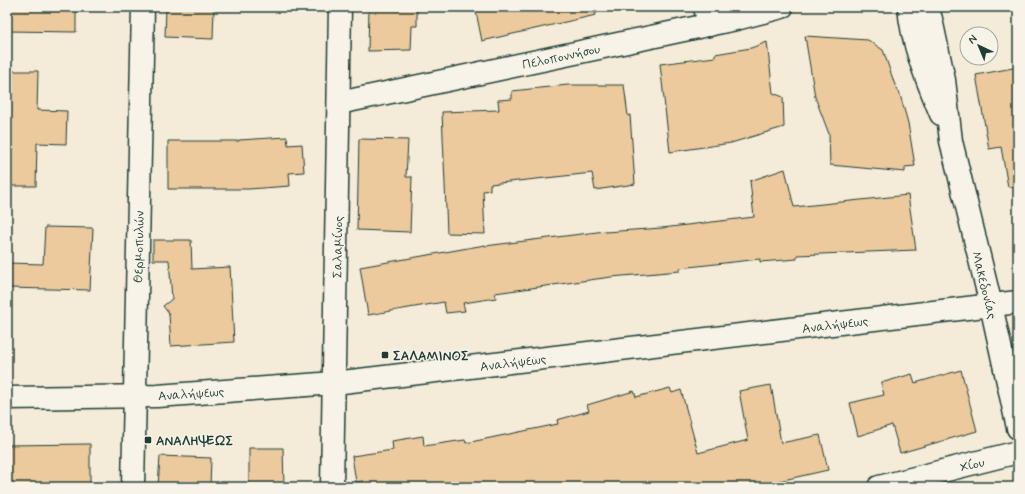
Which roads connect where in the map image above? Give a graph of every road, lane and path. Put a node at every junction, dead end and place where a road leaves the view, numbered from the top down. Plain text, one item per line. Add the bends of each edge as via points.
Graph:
1 (143, 7) edge
2 (340, 7) edge
3 (782, 7) edge
4 (909, 7) edge
5 (926, 7) edge
6 (707, 16) edge
7 (339, 103) junction
8 (951, 141) junction
9 (1018, 302) edge
10 (991, 305) junction
11 (334, 383) junction
12 (135, 396) junction
13 (7, 398) edge
14 (1018, 428) edge
15 (1018, 452) edge
16 (133, 487) edge
17 (332, 487) edge
18 (879, 487) edge

1 - 12 street, Θερμοπυλών
2 - 7 street, Σαλαμίνος
3 - 6 street, Πελοποννήσου
4 - 8 street, Μακεδονίας via 910,25
5 - 8 street, Μακεδονίας via 944,80
6 - 7 street, Πελοποννήσου
7 - 11 street, Σαλαμίνος
8 - 10 street, Μακεδονίας
9 - 10 street, Αναλήψεως
10 - 11 street, Αναλήψεως
10 - 14 street, Μακεδονίας
11 - 12 street, Αναλήψεως
11 - 17 street, Σαλαμίνος
12 - 13 street, Αναλήψεως
12 - 16 street, Θερμοπυλών
15 - 18 street, Χίου

